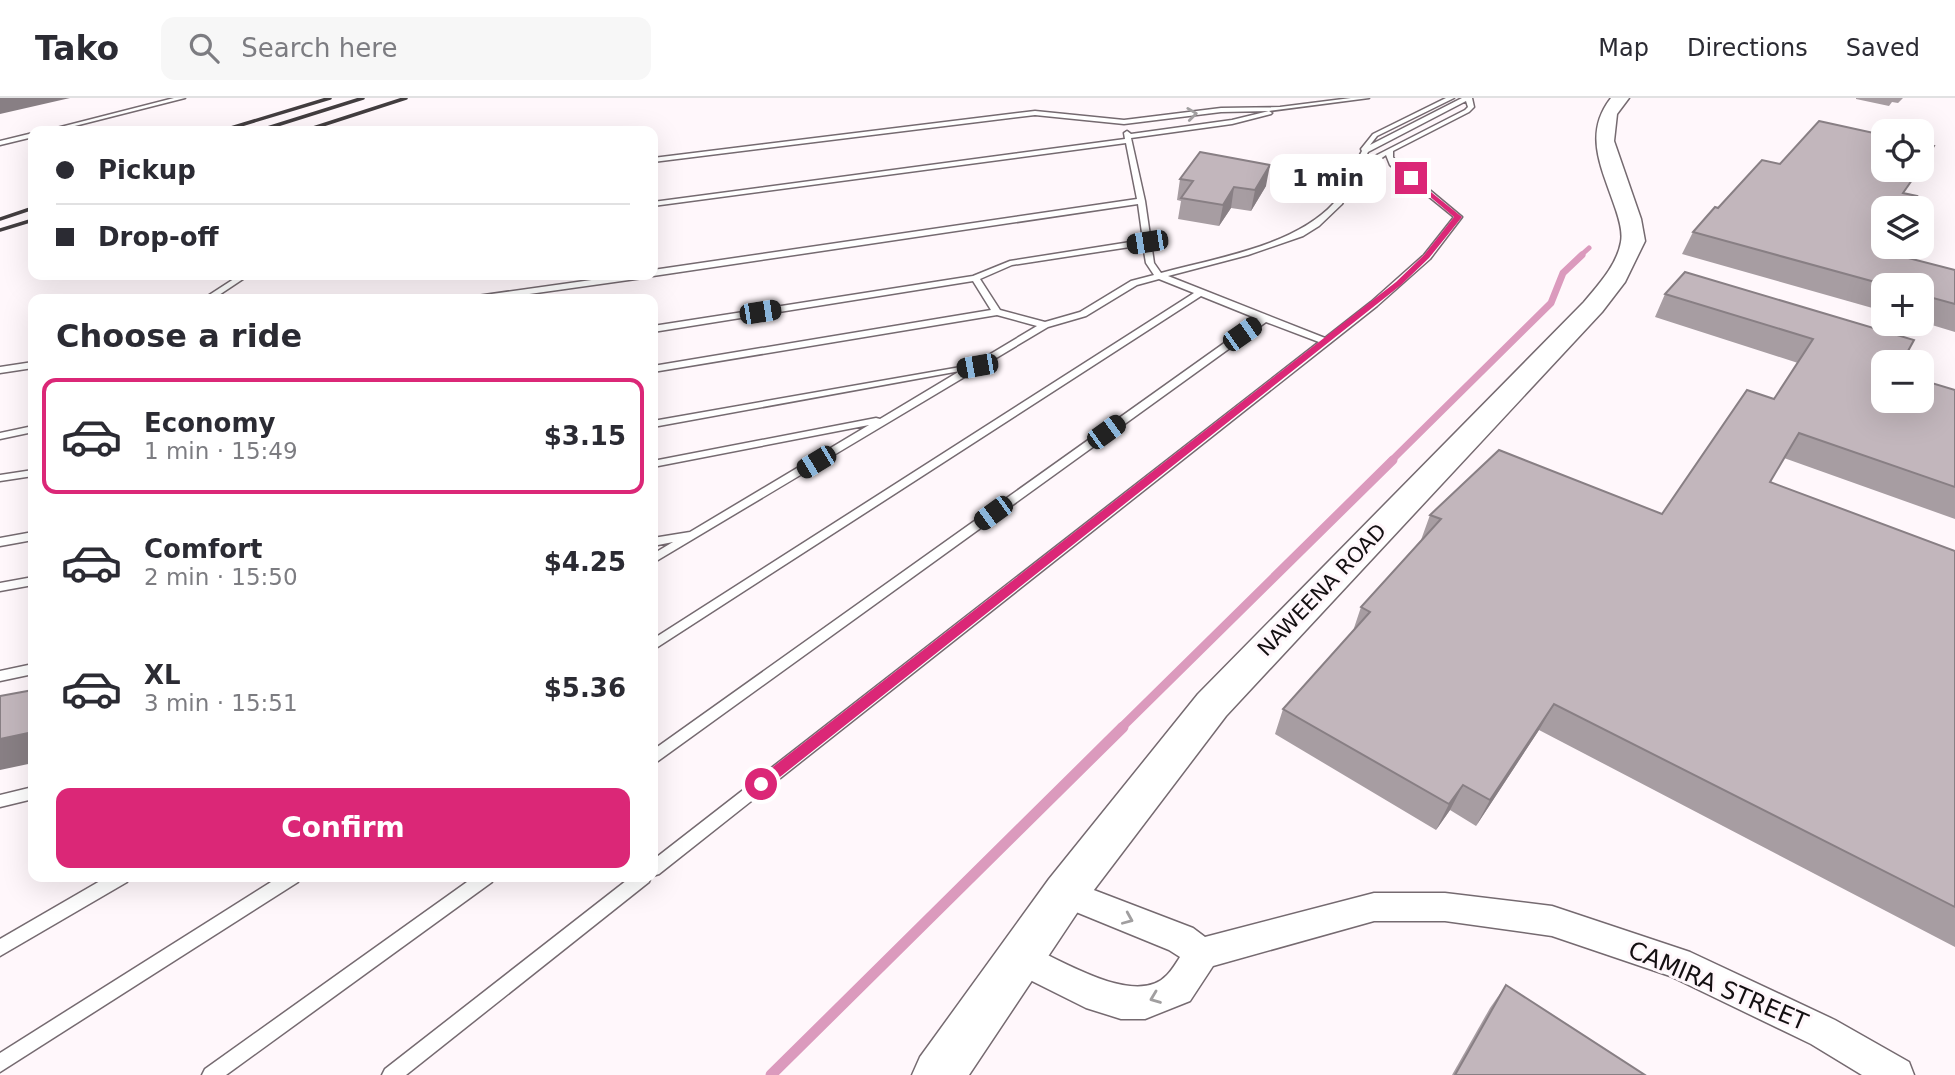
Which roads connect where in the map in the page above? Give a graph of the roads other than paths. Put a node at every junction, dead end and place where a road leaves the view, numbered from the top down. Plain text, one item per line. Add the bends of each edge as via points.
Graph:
1 (182, 98) edge
2 (1366, 98) edge
3 (1468, 98) edge
4 (1620, 98) edge
5 (1447, 100) edge
6 (1280, 110) junction
7 (1124, 122) junction
8 (68, 126) edge
9 (28, 136) edge
10 (1128, 138) junction
11 (0, 143) edge
12 (1390, 150) junction
13 (1361, 155) junction
14 (658, 159) edge
15 (1351, 177) junction
16 (1141, 201) junction
17 (658, 203) edge
18 (1147, 242) junction
19 (658, 272) edge
20 (1159, 276) junction
21 (975, 278) junction
22 (235, 280) edge
23 (608, 280) edge
24 (1200, 293) junction
25 (213, 294) edge
26 (512, 294) edge
27 (997, 312) junction
28 (1265, 318) junction
29 (1045, 325) junction
30 (658, 328) edge
31 (1325, 342) junction
32 (28, 366) edge
33 (977, 366) junction
34 (658, 368) edge
35 (0, 370) edge
36 (887, 419) junction
37 (658, 423) edge
38 (28, 430) edge
39 (0, 436) edge
40 (658, 463) edge
41 (28, 474) edge
42 (0, 478) edge
43 (697, 533) junction
44 (28, 537) edge
45 (658, 541) edge
46 (0, 542) edge
47 (658, 556) edge
48 (28, 582) edge
49 (0, 587) edge
50 (658, 642) edge
51 (28, 670) edge
52 (0, 676) edge
53 (658, 753) edge
54 (28, 794) edge
55 (0, 801) edge
56 (658, 865) edge
57 (112, 882) edge
58 (284, 882) edge
59 (479, 882) edge
60 (637, 882) edge
61 (1065, 893) junction
62 (0, 948) edge
63 (1202, 953) junction
64 (1020, 958) junction
65 (0, 1063) edge
66 (211, 1075) edge
67 (391, 1075) edge
68 (937, 1075) edge
69 (1896, 1075) edge

1 - 8 lane
2 - 6 lane
3 - 12 lane via 1470,110
3 - 13 lane
4 - 61 street, NAWEENA ROAD via 1608,114 1604,141 1633,241 1613,282 1212,705
5 - 13 lane via 1370,139
7 -> 6 lane via 1221,110
6 - 10 lane
7 - 10 lane
7 - 14 lane via 1035,114
9 - 11 lane
10 - 16 lane
10 - 17 lane
12 - 15 lane
12 - 31 lane via 1393,163 1458,217 1399,284
13 - 15 lane
15 - 20 lane via 1339,202 1300,234
16 - 18 lane
16 - 19 lane
18 - 20 lane via 1150,263
18 - 21 lane via 1010,263
20 - 24 lane
20 - 29 lane via 1133,283 1083,314
21 - 27 lane
21 - 30 lane
22 - 25 lane
23 - 26 lane
24 - 28 lane
24 - 50 lane
27 - 29 lane
27 - 34 lane
28 - 31 lane
28 - 53 lane
29 - 33 lane
31 - 56 lane
32 - 35 lane
33 - 36 lane
33 - 37 lane
36 - 40 lane
36 - 43 lane
38 - 39 lane
41 - 42 lane
43 - 45 lane
43 - 47 lane
44 - 46 lane
48 - 49 lane
51 - 52 lane
54 - 55 lane
57 - 62 lane
58 - 65 lane
59 - 66 lane
60 - 67 lane
61 -> 63 street via 1181,939
61 - 64 street, NAWEENA ROAD
63 -> 64 street via 1178,989 1145,1002 1121,1002 1086,992
63 - 69 street, CAMIRA STREET via 1374,907 1445,907 1552,920 1678,963 1823,1032
64 - 68 street, NAWEENA ROAD

